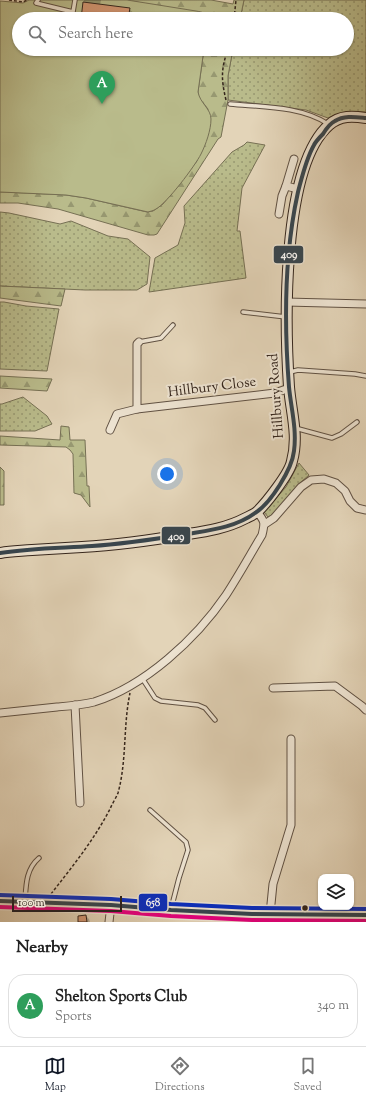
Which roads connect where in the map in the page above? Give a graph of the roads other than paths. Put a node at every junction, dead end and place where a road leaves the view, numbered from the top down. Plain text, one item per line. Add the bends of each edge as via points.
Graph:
1 (38, 0) edge
2 (75, 0) edge
3 (230, 104) road end
4 (366, 118) edge
5 (329, 125) junction
6 (294, 159) dead end
7 (286, 186) junction
8 (298, 189) junction
9 (279, 214) dead end
10 (286, 302) junction
11 (366, 304) edge
12 (243, 312) dead end
13 (287, 317) junction
14 (173, 325) dead end
15 (139, 342) joint
16 (289, 372) junction
17 (366, 376) edge
18 (289, 388) junction
19 (137, 409) junction
20 (357, 422) dead end
21 (294, 427) junction
22 (110, 430) dead end
23 (366, 510) edge
24 (257, 512) junction
25 (265, 524) junction
26 (0, 553) edge
27 (142, 678) junction
28 (273, 688) dead end
29 (75, 705) junction
30 (366, 710) edge
31 (0, 713) edge
32 (215, 720) dead end
33 (291, 739) dead end
34 (80, 802) dead end
35 (150, 810) dead end
36 (40, 858) dead end
37 (0, 901) edge
38 (24, 902) junction
39 (111, 905) junction
40 (171, 910) junction
41 (270, 914) junction
42 (366, 915) edge
43 (252, 918) edge
44 (318, 918) edge
45 (109, 922) edge

1 - 2 lane via 36,3 73,12
3 - 5 lane via 288,110 319,118
4 - 5 main road, Hillbury Road via 350,116
5 - 8 main road, Hillbury Road via 317,141 305,165
6 - 7 street
7 - 8 street
7 - 9 street
8 - 10 main road, Hillbury Road
10 - 11 street
10 - 13 main road, Hillbury Road
12 - 13 lane
13 - 16 main road, Hillbury Road
14 - 15 lane via 161,338
15 - 19 street
16 - 17 lane via 298,370
16 - 18 main road, Hillbury Road
18 - 19 street, Hillbury Close via 275,394
18 - 21 main road, Hillbury Road
19 - 22 street, Hillbury Close via 117,414
20 - 21 lane via 332,438
21 - 24 main road, Hillbury Road via 292,463 282,481
23 - 25 street via 357,508 350,502 336,482 324,479 311,480
24 - 25 street
24 - 26 main road, Hillbury Road via 234,524 210,531 151,540
25 - 27 street via 262,535 221,600 179,648
27 - 29 street via 98,700
27 - 32 lane via 155,698 198,705 205,708
28 - 30 street via 335,686
29 - 31 street
29 - 34 street
33 - 41 street via 291,825 272,884
35 - 40 lane via 188,846
36 - 38 lane via 26,879
37 - 38 main road
38 - 39 main road
39 - 40 main road
39 - 45 street
40 - 43 main road
41 - 43 main road
41 - 44 main road
42 - 44 main road

